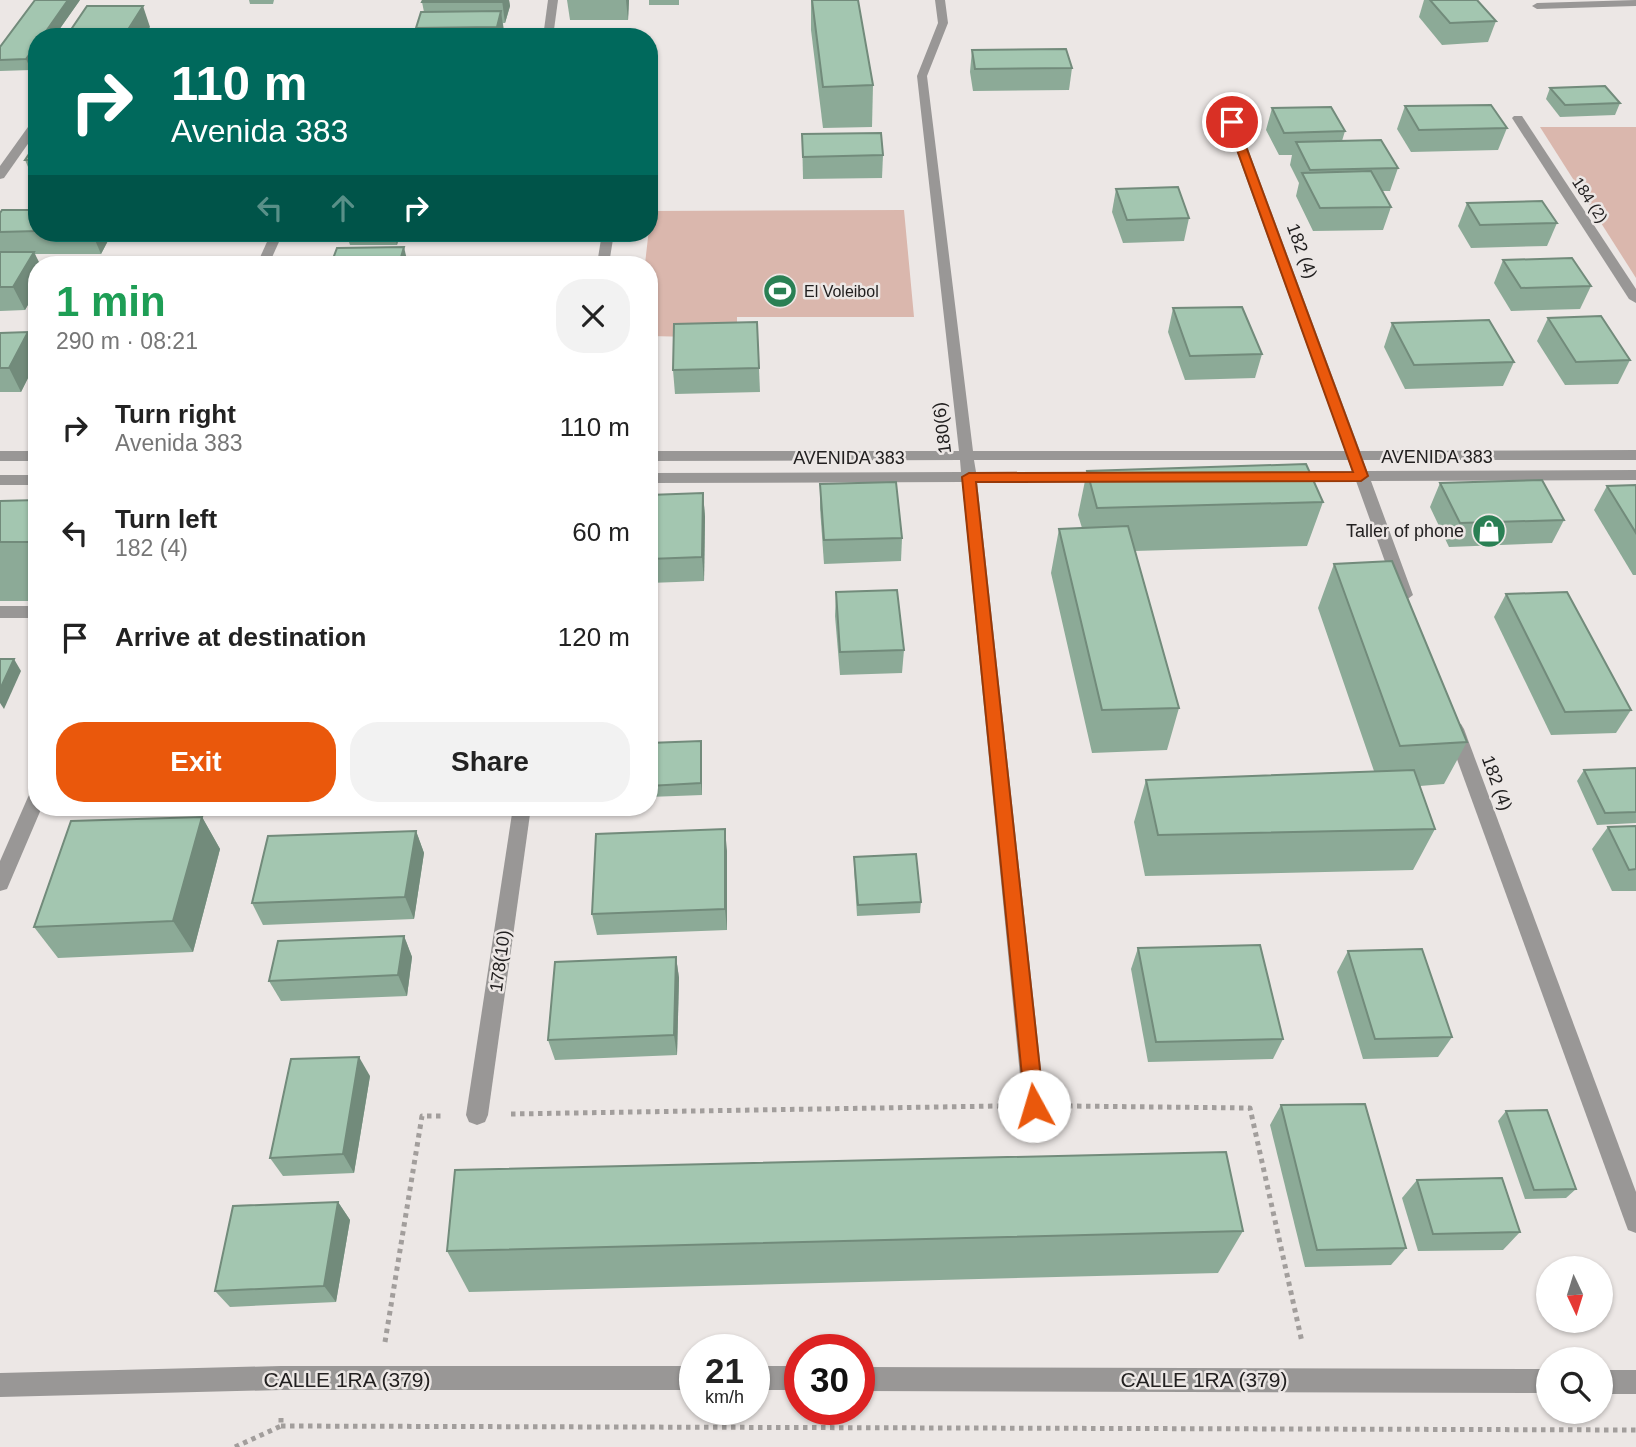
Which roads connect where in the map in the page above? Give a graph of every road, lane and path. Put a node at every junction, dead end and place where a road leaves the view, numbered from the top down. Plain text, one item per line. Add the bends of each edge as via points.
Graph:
1 (553, 0) edge
2 (940, 0) edge
3 (1636, 3) edge
4 (1538, 6) dead end
5 (549, 28) edge
6 (1518, 118) dead end
7 (1232, 122) dead end
8 (28, 135) edge
9 (0, 175) edge
10 (1636, 299) edge
11 (964, 455) junction
12 (1354, 455) junction
13 (1636, 455) edge
14 (0, 456) edge
15 (28, 456) edge
16 (658, 456) edge
17 (1636, 475) edge
18 (1361, 476) junction
19 (969, 477) junction
20 (1118, 477) edge
21 (1280, 477) edge
22 (658, 478) edge
23 (0, 480) edge
24 (28, 480) edge
25 (1410, 607) edge
26 (0, 612) edge
27 (28, 612) edge
28 (1448, 712) edge
29 (29, 816) edge
30 (521, 816) edge
31 (0, 883) edge
32 (1034, 1106) junction
33 (477, 1115) junction
34 (1636, 1222) edge
35 (385, 1339) dead end
36 (282, 1378) junction
37 (679, 1378) edge
38 (875, 1378) edge
39 (1311, 1379) junction
40 (1536, 1381) edge
41 (1613, 1382) edge
42 (1636, 1382) edge
43 (0, 1385) edge
44 (281, 1426) junction
45 (1636, 1430) edge
46 (235, 1447) edge

1 - 5 street
2 - 11 street, 180(6) via 943,23 922,76
3 - 4 street
6 - 10 street, 184 (2)
7 - 12 street, 182 (4)
8 - 9 street
11 - 12 street, AVENIDA 383
11 - 16 street, AVENIDA 383
11 - 19 street, 180(6)
12 - 13 street, AVENIDA 383
12 - 18 street, 182 (4)
14 - 15 street
17 - 18 street, AVENIDA 383
18 - 21 street, AVENIDA 383
18 - 25 street, 182 (4)
19 - 20 street, AVENIDA 383
19 - 22 street, AVENIDA 383
19 - 32 street, 180(6)
23 - 24 street
26 - 27 street
28 - 34 street, 182 (4)
29 - 31 street
30 - 33 street, 178(10)
32 - 33 path
32 - 39 path via 1250,1108
33 - 35 path via 422,1116
36 - 37 street, CALLE 1RA (379)
36 - 43 street, CALLE 1RA (379)
36 - 44 path
38 - 39 street, CALLE 1RA (379)
39 - 40 street, CALLE 1RA (379)
41 - 42 street
44 - 45 path
44 - 46 path

